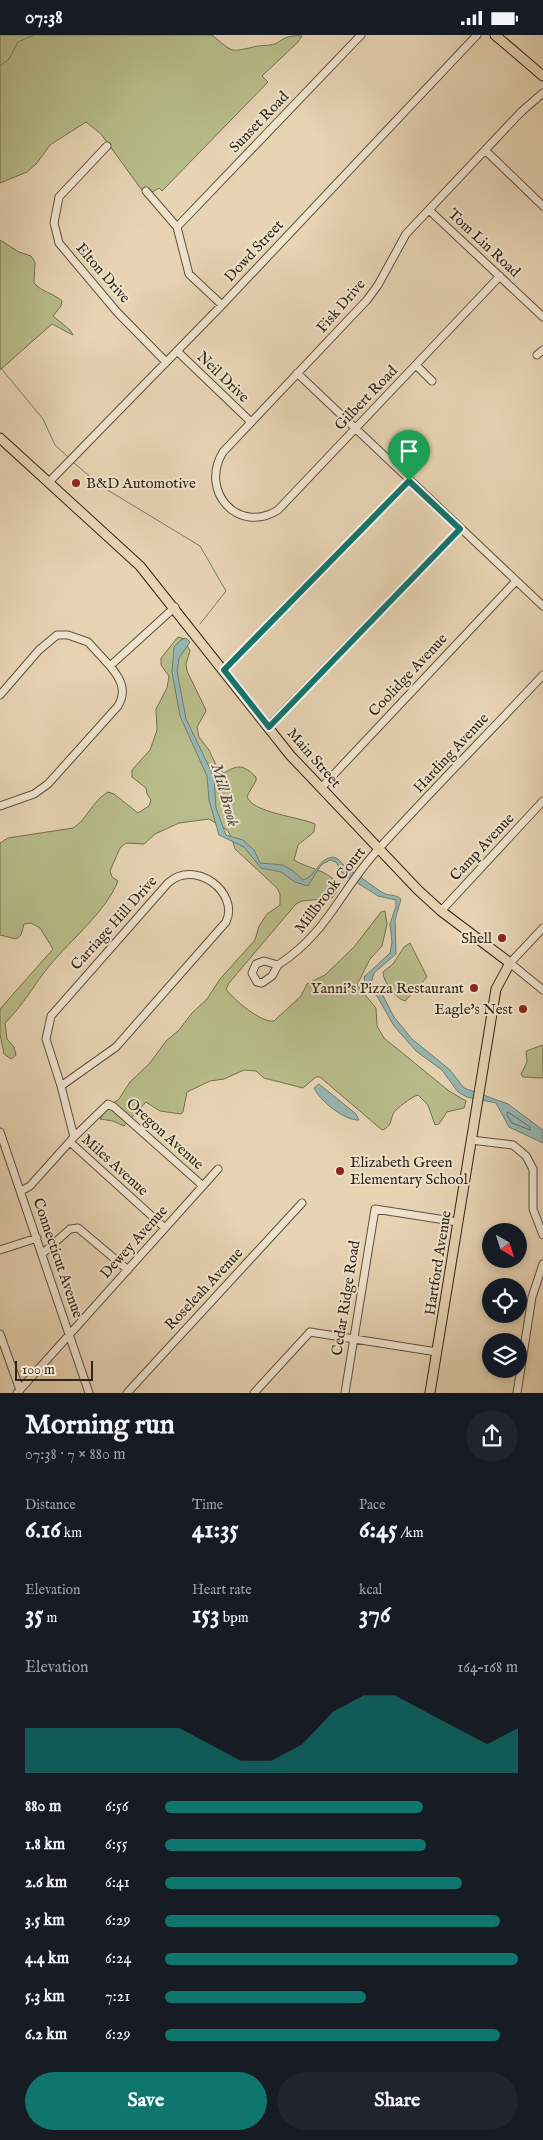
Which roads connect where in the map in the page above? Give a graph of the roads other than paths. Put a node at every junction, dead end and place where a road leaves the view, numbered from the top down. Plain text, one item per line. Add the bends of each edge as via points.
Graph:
1 (361, 35) edge
2 (476, 35) edge
3 (495, 35) edge
4 (543, 76) edge
5 (543, 93) edge
6 (108, 146) dead end
7 (485, 150) junction
8 (146, 191) dead end
9 (543, 206) edge
10 (429, 210) junction
11 (177, 227) junction
12 (500, 276) junction
13 (222, 305) junction
14 (543, 317) edge
15 (177, 351) junction
16 (166, 362) junction
17 (416, 365) junction
18 (297, 373) junction
19 (432, 381) dead end
20 (251, 422) junction
21 (355, 428) junction
22 (0, 438) edge
23 (409, 481) junction
24 (48, 483) junction
25 (241, 516) joint
26 (460, 529) junction
27 (516, 581) junction
28 (543, 606) edge
29 (175, 607) junction
30 (110, 666) junction
31 (224, 670) junction
32 (543, 675) edge
33 (0, 695) edge
34 (269, 727) junction
35 (321, 788) junction
36 (543, 801) edge
37 (0, 806) edge
38 (379, 849) junction
39 (441, 911) junction
40 (543, 928) edge
41 (510, 963) junction
42 (278, 965) dead end
43 (543, 990) edge
44 (62, 1085) junction
45 (0, 1132) edge
46 (72, 1139) junction
47 (472, 1140) junction
48 (218, 1169) dead end
49 (203, 1186) junction
50 (21, 1191) junction
51 (302, 1203) dead end
52 (458, 1222) junction
53 (165, 1229) junction
54 (543, 1235) edge
55 (37, 1238) junction
56 (0, 1250) edge
57 (42, 1254) junction
58 (543, 1264) edge
59 (128, 1270) junction
60 (0, 1334) edge
61 (70, 1334) junction
62 (354, 1339) junction
63 (437, 1352) junction
64 (19, 1391) edge
65 (89, 1393) edge
66 (127, 1393) edge
67 (254, 1393) edge
68 (346, 1393) edge
69 (430, 1393) edge
70 (517, 1393) edge

1 - 11 street, Sunset Road
2 - 13 street, Dowd Street
3 - 4 main road
5 - 7 street, Fisk Drive
6 - 16 street, Elton Drive via 59,197 54,223 59,243 117,312
7 - 9 street
7 - 10 street, Fisk Drive
8 - 11 street
10 - 12 street, Tom Lin Road
10 - 18 street, Fisk Drive via 406,234 367,300
11 - 13 street via 189,274
12 - 14 street, Tom Lin Road
12 - 17 street, Gilbert Road
13 - 15 street, Dowd Street
15 - 16 street, Dowd Street
15 - 20 street, Neil Drive
16 - 24 street, Dowd Street
17 - 19 street
17 - 21 street, Gilbert Road
18 - 20 street, Fisk Drive
18 - 21 street
20 - 25 street, Fisk Drive via 223,452 214,473 216,489 222,499
21 - 23 street
21 - 25 street, Gilbert Road via 278,510 261,518
22 - 24 main road, Main Street
23 - 26 street
23 - 31 street
24 - 29 main road, Main Street via 140,566
26 - 27 street
26 - 34 street
27 - 28 street
27 - 35 street, Coolidge Avenue
29 - 30 street
29 - 31 main road, Main Street
30 - 33 street via 88,642 57,635 39,650
30 - 37 street via 123,686 118,706 48,785 34,794
31 - 34 main road, Main Street
32 - 38 street, Harding Avenue
34 - 35 main road, Main Street
35 - 38 main road, Main Street
36 - 39 street, Camp Avenue
38 - 39 main road, Main Street
38 - 42 street, Millbrook Court via 322,927 296,953
39 - 41 main road, Main Street
40 - 41 street
41 - 43 street, Main Street
41 - 47 main road, Hartford Avenue via 496,989
44 - 44 street, Carriage Hill Drive via 46,1039 51,1016 168,883 182,873 200,874 224,894 229,916 226,922 116,1047
44 - 46 street, Carriage Hill Drive
45 - 50 street, Connecticut Avenue
46 - 49 street, Oregon Avenue via 108,1104
46 - 50 street via 30,1186
46 - 53 street, Miles Avenue
47 - 52 main road, Hartford Avenue
47 - 54 street via 512,1145 526,1156 532,1169 533,1209
48 - 49 street, Dewey Avenue
49 - 53 street, Dewey Avenue
50 - 55 street, Connecticut Avenue
51 - 66 street, Roseleah Avenue
52 - 62 street, Cedar Ridge Road via 375,1209
52 - 63 main road, Hartford Avenue
53 - 59 street, Dewey Avenue
55 - 56 street
55 - 57 street, Connecticut Avenue
57 - 59 street via 74,1228 83,1230
57 - 61 street, Connecticut Avenue
58 - 70 street via 532,1297
59 - 61 street, Dewey Avenue
60 - 64 street
61 - 64 street, Dewey Avenue
61 - 65 street, Connecticut Avenue
62 - 63 street
62 - 67 street via 310,1333
62 - 68 street, Cedar Ridge Road
63 - 69 main road, Hartford Avenue

